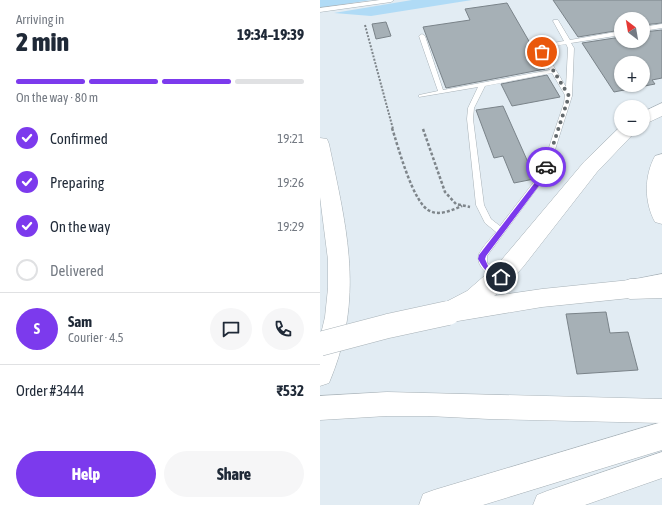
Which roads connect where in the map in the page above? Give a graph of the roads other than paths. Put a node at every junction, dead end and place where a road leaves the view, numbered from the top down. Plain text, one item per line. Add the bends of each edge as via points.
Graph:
1 (391, 0) edge
2 (320, 10) edge
3 (556, 21) dead end
4 (662, 26) edge
5 (650, 28) edge
6 (614, 34) edge
7 (422, 36) dead end
8 (569, 42) junction
9 (554, 71) junction
10 (483, 84) junction
11 (441, 92) junction
12 (421, 96) dead end
13 (569, 96) junction
14 (662, 109) edge
15 (650, 115) edge
16 (622, 136) edge
17 (320, 144) edge
18 (662, 161) edge
19 (662, 216) edge
20 (502, 231) junction
21 (501, 277) junction
22 (662, 282) edge
23 (662, 288) edge
24 (630, 289) junction
25 (448, 313) junction
26 (320, 344) edge
27 (320, 374) edge
28 (320, 408) edge
29 (662, 411) edge
30 (662, 436) edge
31 (662, 465) edge
32 (434, 505) edge
33 (547, 505) edge

1 - 2 lane
3 - 8 lane
4 - 5 lane
6 - 8 lane
7 - 11 lane
8 - 9 lane via 544,46 541,49
8 - 13 lane
9 - 10 lane
9 - 13 lane
10 - 11 lane
10 - 20 lane via 471,108 470,118 480,207 490,224
11 - 12 lane
13 - 20 lane via 545,170
14 - 15 main road
16 - 21 main road via 588,170
17 - 27 main road via 335,223 340,269 340,303 335,331
18 - 19 main road via 657,179 657,196
20 - 21 lane via 481,259 486,268
21 - 25 main road via 474,300
22 - 24 street
23 - 24 main road
24 - 25 street via 542,298
25 - 26 street, bridge
28 - 29 street via 428,404 489,408
30 - 32 main road
31 - 33 street

